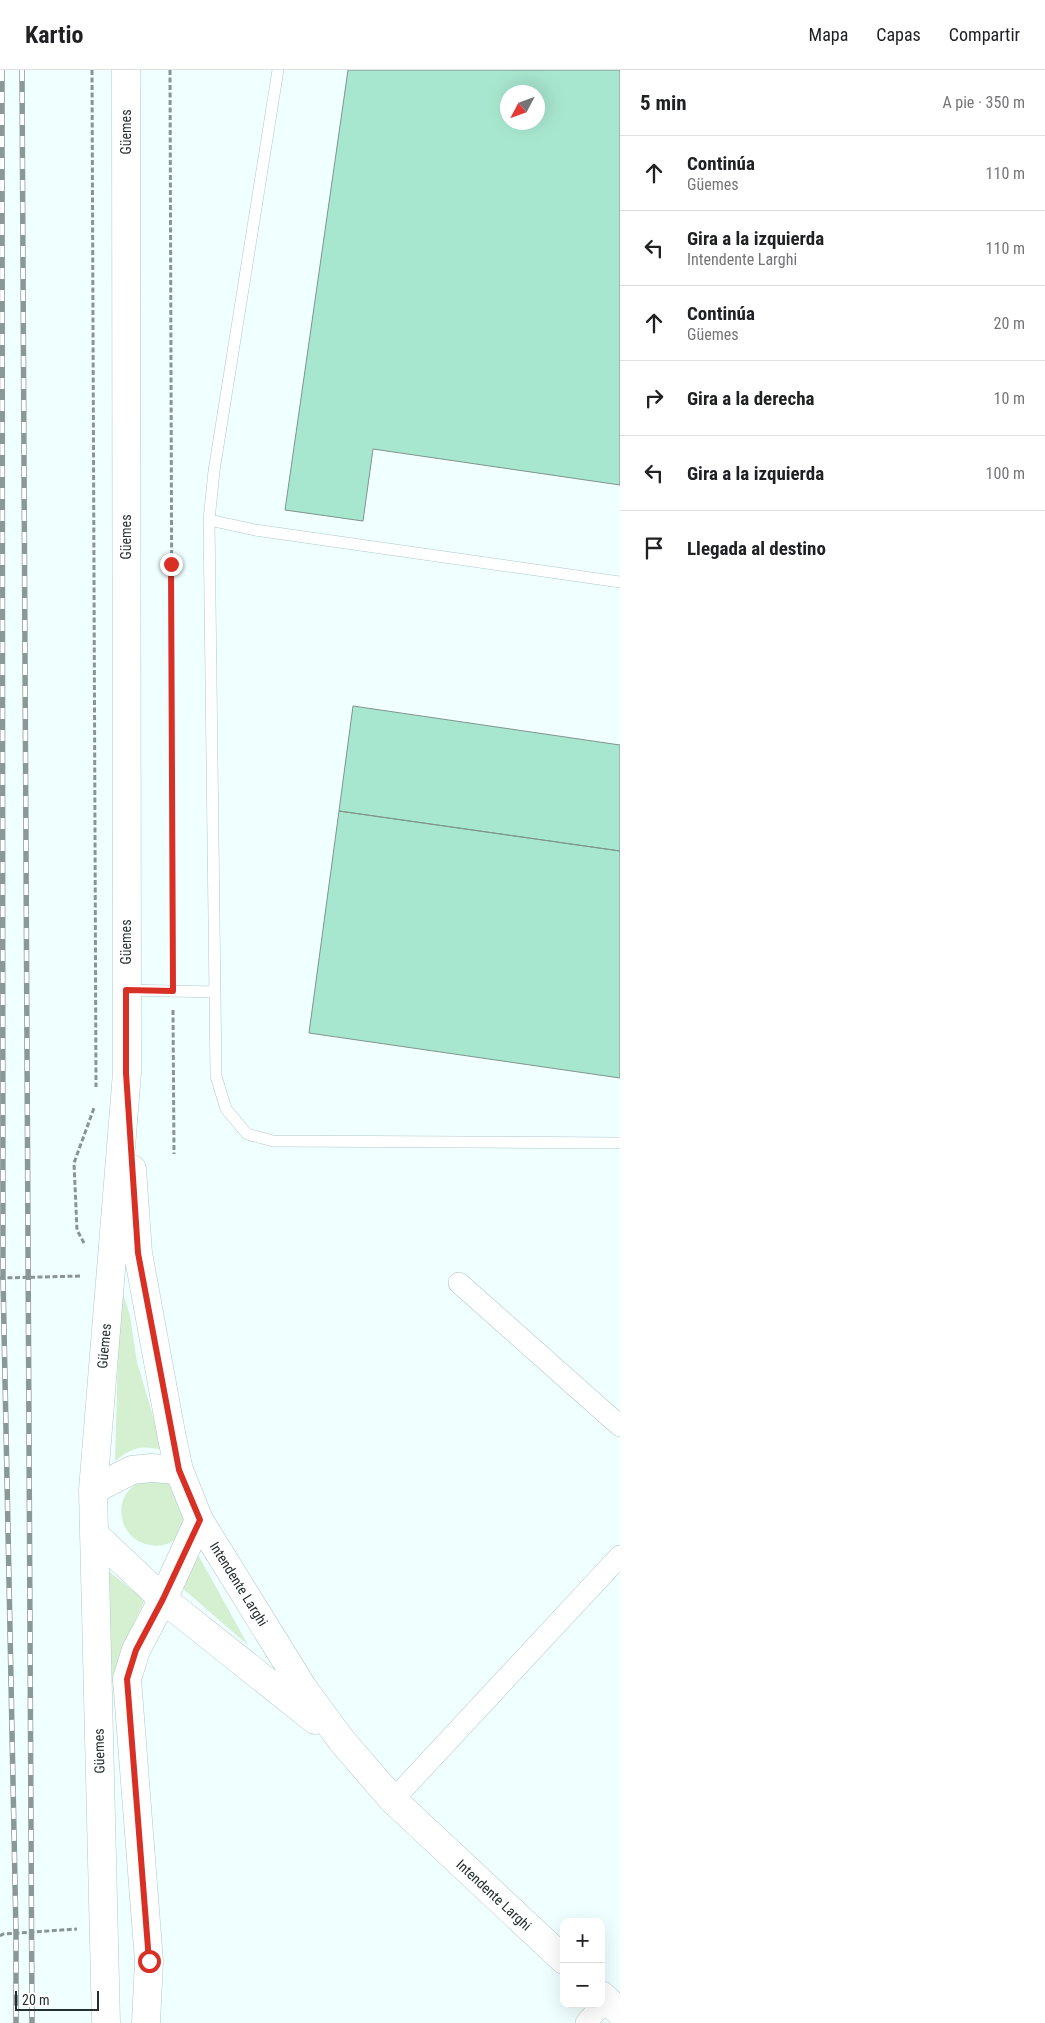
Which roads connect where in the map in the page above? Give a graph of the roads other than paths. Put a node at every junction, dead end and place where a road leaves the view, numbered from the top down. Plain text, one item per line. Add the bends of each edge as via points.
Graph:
1 (126, 70) edge
2 (278, 70) edge
3 (209, 520) junction
4 (620, 582) edge
5 (126, 990) junction
6 (215, 992) junction
7 (126, 1073) junction
8 (620, 1143) edge
9 (459, 1283) dead end
10 (620, 1426) edge
11 (179, 1470) junction
12 (92, 1490) junction
13 (200, 1520) junction
14 (94, 1534) junction
15 (620, 1556) edge
16 (163, 1599) junction
17 (342, 1741) junction
18 (393, 1800) junction
19 (560, 1956) edge
20 (609, 2002) edge
21 (106, 2023) edge
22 (146, 2023) edge
23 (586, 2023) edge

1 - 5 main road, Güemes
2 - 3 lane
3 - 4 lane via 255,530
3 - 6 lane
5 - 6 lane
5 - 7 main road, Güemes
6 - 8 lane via 216,1076 226,1109 247,1134 273,1141
7 - 11 main road, Intendente Larghi via 138,1253
7 - 12 main road, Güemes
9 - 10 street
11 - 12 main road via 132,1470
11 - 13 main road, Intendente Larghi
12 - 14 main road, Güemes
13 - 16 main road
13 - 17 main road, Intendente Larghi via 303,1688
14 - 16 main road
14 - 21 main road, Güemes
15 - 18 street
16 - 17 main road
16 - 22 main road via 136,1650 127,1679 149,1961
17 - 18 main road, Intendente Larghi
18 - 19 main road, Intendente Larghi
20 - 23 street

